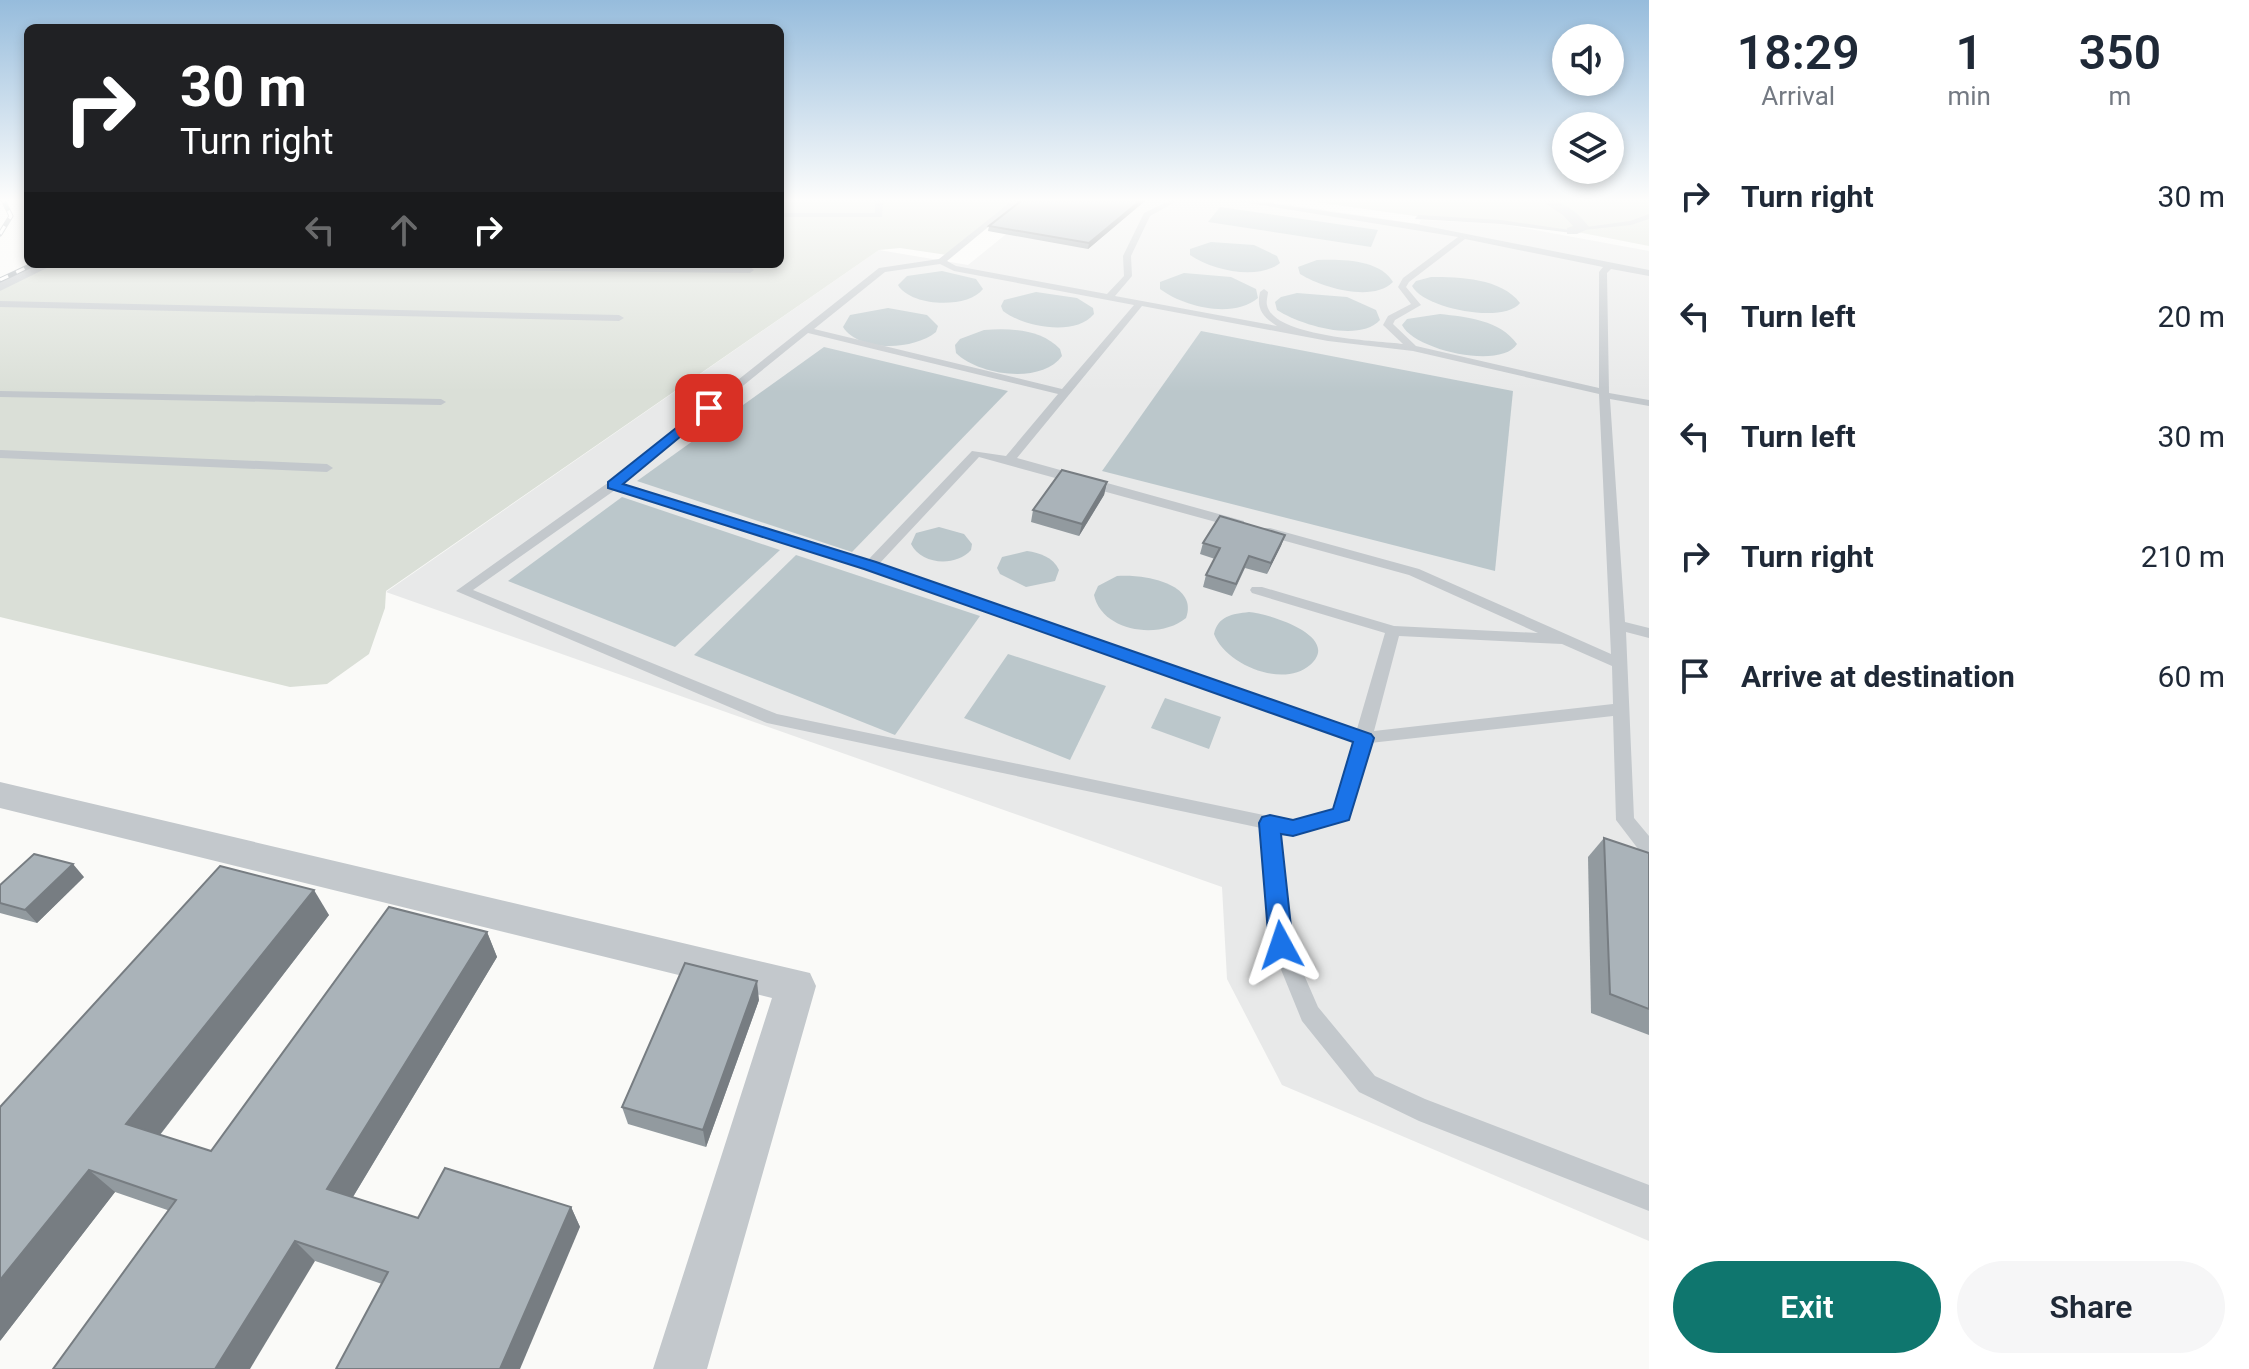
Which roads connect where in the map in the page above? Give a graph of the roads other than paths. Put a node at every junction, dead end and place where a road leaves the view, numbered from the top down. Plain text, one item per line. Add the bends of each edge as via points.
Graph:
1 (922, 264) edge
2 (946, 264) edge
3 (1127, 264) edge
4 (1426, 264) edge
5 (1599, 264) edge
6 (1609, 266) junction
7 (38, 268) edge
8 (515, 268) edge
9 (750, 270) dead end
10 (1649, 273) edge
11 (0, 286) edge
12 (1264, 292) dead end
13 (1109, 297) junction
14 (1140, 303) junction
15 (0, 304) edge
16 (619, 318) dead end
17 (806, 330) junction
18 (1300, 333) junction
19 (1413, 348) junction
20 (1065, 393) junction
21 (1604, 393) junction
22 (0, 394) edge
23 (441, 402) dead end
24 (1649, 403) edge
25 (0, 454) edge
26 (1009, 460) junction
27 (327, 468) dead end
28 (613, 485) junction
29 (870, 566) junction
30 (1257, 590) dead end
31 (1618, 625) junction
32 (1393, 631) junction
33 (1649, 633) edge
34 (1567, 639) junction
35 (1619, 663) junction
36 (1621, 709) junction
37 (1364, 738) junction
38 (0, 795) edge
39 (1270, 823) junction
40 (1649, 849) edge
41 (1649, 1198) edge
42 (680, 1369) edge

1 - 17 lane via 882,270
2 - 13 lane
3 - 13 lane via 1128,276
4 - 19 lane via 1402,287 1416,305 1388,325
5 - 6 lane
6 - 10 lane
6 - 21 lane via 1603,272
7 - 11 street
8 - 9 lane
12 - 18 lane via 1266,314
13 - 14 lane
14 - 18 lane
14 - 20 lane
15 - 16 lane
17 - 20 lane
17 - 28 lane
18 - 19 lane
19 - 21 lane
20 - 26 lane
21 - 24 lane
21 - 31 lane
22 - 23 lane
25 - 27 lane
26 - 29 lane via 976,453
26 - 34 lane via 1414,572
28 - 29 lane
28 - 39 lane via 463,591 773,719
29 - 37 lane
30 - 32 lane
31 - 33 lane
31 - 35 lane
32 - 34 lane
32 - 37 lane
34 - 35 lane
35 - 36 lane
36 - 37 lane
36 - 40 lane via 1625,820
37 - 39 lane via 1342,814 1293,828
38 - 42 street via 796,986
39 - 41 lane via 1281,945 1310,1014 1367,1084

